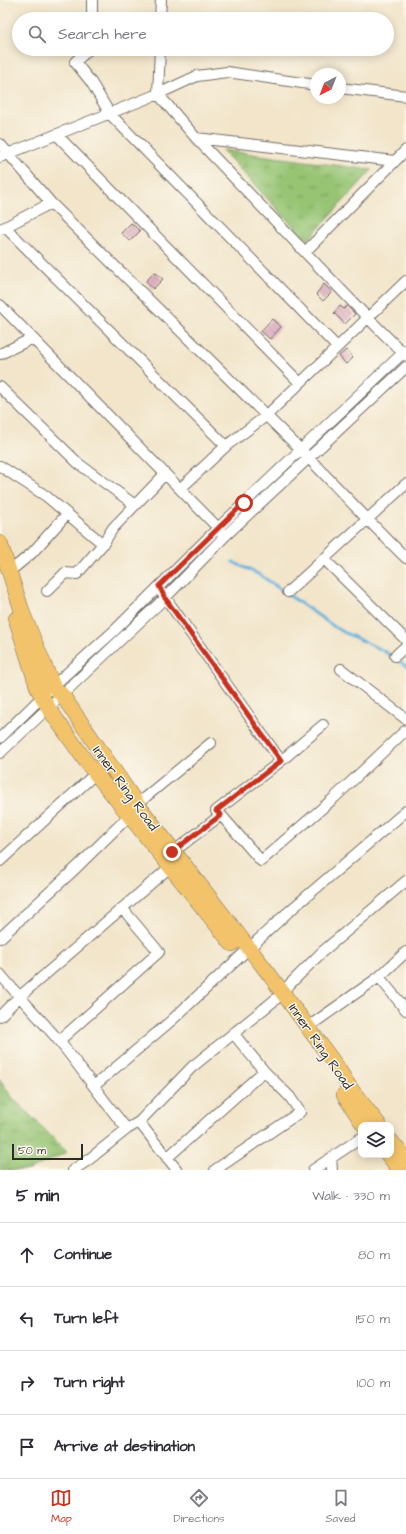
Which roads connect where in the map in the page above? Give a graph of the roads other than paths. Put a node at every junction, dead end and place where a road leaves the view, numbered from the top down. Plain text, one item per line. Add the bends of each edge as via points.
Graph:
1 (92, 0) edge
2 (161, 0) edge
3 (92, 12) edge
4 (160, 12) edge
5 (81, 56) edge
6 (160, 56) edge
7 (310, 84) edge
8 (346, 89) edge
9 (158, 94) junction
10 (406, 96) edge
11 (110, 114) junction
12 (57, 135) junction
13 (196, 138) junction
14 (0, 144) edge
15 (406, 150) edge
16 (4, 155) edge
17 (395, 161) junction
18 (51, 203) junction
19 (2, 228) edge
20 (305, 252) junction
21 (406, 281) edge
22 (0, 305) edge
23 (367, 317) junction
24 (31, 339) junction
25 (336, 346) junction
26 (405, 353) edge
27 (0, 354) edge
28 (391, 364) junction
29 (404, 373) edge
30 (300, 382) junction
31 (0, 387) edge
32 (266, 416) junction
33 (226, 446) junction
34 (301, 450) junction
35 (309, 457) junction
36 (0, 466) edge
37 (165, 474) junction
38 (406, 484) edge
39 (180, 489) junction
40 (135, 505) junction
41 (67, 514) junction
42 (367, 520) junction
43 (218, 528) junction
44 (225, 536) junction
45 (0, 543) edge
46 (103, 544) junction
47 (325, 558) junction
48 (406, 558) edge
49 (5, 574) edge
50 (159, 586) junction
51 (47, 591) dead end
52 (288, 592) dead end
53 (165, 598) junction
54 (406, 640) edge
55 (406, 646) edge
56 (395, 656) dead end
57 (341, 669) dead end
58 (52, 697) junction
59 (406, 719) edge
60 (323, 725) dead end
61 (406, 730) edge
62 (0, 738) edge
63 (211, 743) dead end
64 (0, 753) edge
65 (281, 761) junction
66 (96, 773) junction
67 (133, 810) junction
68 (406, 811) edge
69 (221, 815) junction
70 (171, 859) junction
71 (0, 861) edge
72 (406, 881) edge
73 (122, 908) junction
74 (0, 938) edge
75 (245, 951) junction
76 (406, 952) edge
77 (0, 974) edge
78 (379, 977) junction
79 (279, 995) junction
80 (19, 997) junction
81 (406, 1010) edge
82 (0, 1016) edge
83 (308, 1027) junction
84 (233, 1033) junction
85 (59, 1041) junction
86 (264, 1071) junction
87 (94, 1086) junction
88 (139, 1122) junction
89 (362, 1122) edge
90 (377, 1122) edge
91 (127, 1129) junction
92 (358, 1140) edge
93 (394, 1145) edge
94 (167, 1158) junction
95 (331, 1158) junction
96 (390, 1158) edge
97 (406, 1160) edge
98 (73, 1170) edge
99 (177, 1170) edge
100 (214, 1170) edge
101 (313, 1170) edge
102 (332, 1170) edge
103 (400, 1170) edge

1 - 3 street
2 - 4 street
5 - 11 street via 75,62 92,82
6 - 9 street
7 - 9 street via 227,72 197,76
8 - 10 street
9 - 11 street
9 - 13 street
11 - 12 street
11 - 25 street
12 - 16 street
12 - 30 street
13 - 17 street
13 - 20 street
14 - 16 street
15 - 17 street
16 - 18 street
17 - 20 street
18 - 19 street
18 - 32 street
19 - 33 street
20 - 23 street
21 - 23 street
22 - 24 street
23 - 25 street
23 - 26 street
24 - 27 street
24 - 37 street
25 - 30 street
26 - 28 street
28 - 29 street
28 - 34 street
29 - 35 street
30 - 32 street
31 - 40 street via 79,464
32 - 33 street
32 - 34 street
33 - 39 street
34 - 35 street
34 - 43 street
35 - 42 street
35 - 44 street
36 - 41 street via 46,496
37 - 39 street
37 - 40 street
38 - 42 street
39 - 43 street
40 - 46 street via 113,528
41 - 46 street
41 - 49 street via 32,553
42 - 47 street
42 - 48 street
43 - 44 street
43 - 50 street
44 - 53 street
45 - 49 highway, Inner Ring Road
46 - 51 street via 76,574 65,573
47 - 52 street
47 - 54 street
49 - 58 highway, Inner Ring Road via 38,689
50 - 53 street
50 - 58 street
53 - 58 street
53 - 65 street
55 - 56 street
57 - 59 street
58 - 62 street
58 - 64 street
58 - 66 highway, Inner Ring Road
58 - 67 highway, Inner Ring Road
60 - 65 street
61 - 69 street via 334,798 261,861
63 - 67 street
65 - 69 street via 216,811
66 - 67 highway, Inner Ring Road
66 - 71 street
67 - 70 highway, Inner Ring Road
67 - 74 street via 77,867
68 - 75 street
69 - 70 street
70 - 73 street
70 - 75 highway, Inner Ring Road
72 - 79 street via 322,952
73 - 80 street
73 - 85 street via 159,952
75 - 79 highway, Inner Ring Road
75 - 87 street via 172,1020
76 - 78 street
77 - 80 street
78 - 81 street
78 - 83 street
79 - 83 highway, Inner Ring Road
79 - 84 street
79 - 89 highway, Inner Ring Road
80 - 82 street
80 - 85 street
83 - 90 highway, Inner Ring Road
84 - 86 street
84 - 88 street via 192,1067
85 - 87 street
86 - 94 street
86 - 100 street via 290,1097 300,1112
87 - 91 street
88 - 91 street
88 - 94 street
91 - 98 street
92 - 95 street
93 - 97 highway
94 - 99 street
95 - 101 street
95 - 102 street
96 - 103 highway

